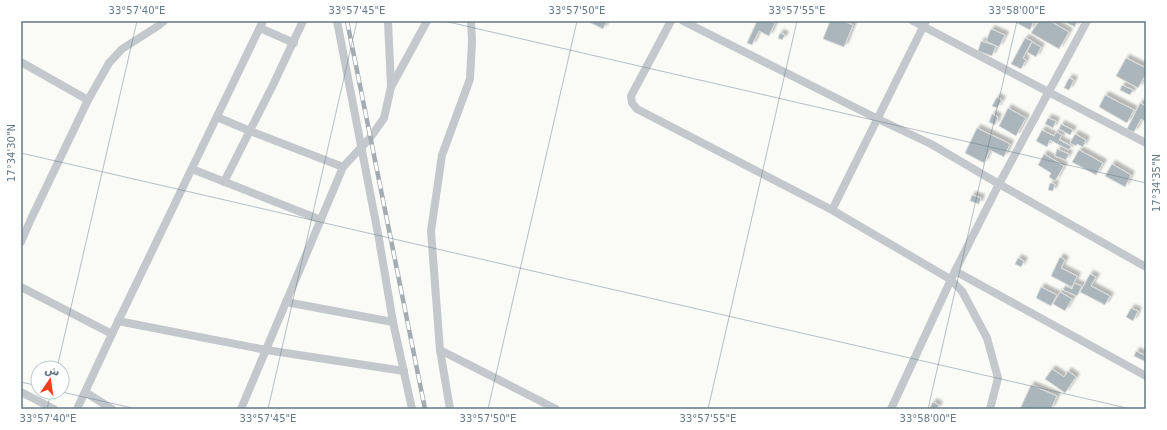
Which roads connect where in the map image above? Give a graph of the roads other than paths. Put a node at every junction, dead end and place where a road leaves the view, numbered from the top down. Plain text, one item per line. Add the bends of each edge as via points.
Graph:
1 (164, 21) edge
2 (303, 21) edge
3 (337, 21) edge
4 (388, 21) edge
5 (427, 21) edge
6 (471, 21) edge
7 (671, 21) edge
8 (683, 21) edge
9 (913, 21) edge
10 (1087, 21) edge
11 (262, 24) edge
12 (925, 24) edge
13 (294, 43) junction
14 (21, 62) edge
15 (391, 87) junction
16 (1049, 92) junction
17 (88, 100) junction
18 (217, 117) junction
19 (878, 119) junction
20 (250, 131) junction
21 (1146, 143) edge
22 (360, 148) junction
23 (343, 167) junction
24 (192, 169) junction
25 (224, 182) junction
26 (999, 184) junction
27 (832, 210) junction
28 (321, 220) junction
29 (21, 242) edge
30 (1146, 267) edge
31 (955, 271) junction
32 (950, 279) junction
33 (21, 287) edge
34 (286, 302) junction
35 (118, 321) junction
36 (393, 322) junction
37 (112, 334) junction
38 (266, 350) junction
39 (440, 350) junction
40 (404, 371) junction
41 (1146, 376) edge
42 (21, 392) edge
43 (85, 392) junction
44 (54, 409) edge
45 (77, 409) edge
46 (112, 409) edge
47 (241, 409) edge
48 (412, 409) edge
49 (450, 409) edge
50 (556, 409) edge
51 (891, 409) edge
52 (990, 409) edge

1 - 17 street via 122,50 109,63
2 - 13 street
3 - 22 street
4 - 15 street
5 - 15 street
6 - 39 street via 470,79 442,155 430,232
7 - 27 street via 631,96 632,104
8 - 19 street
9 - 12 street
10 - 16 street
11 - 13 street
11 - 18 street
12 - 16 street
12 - 19 street
13 - 20 street
14 - 17 street
15 - 22 street via 384,118
16 - 21 street
16 - 26 street
17 - 29 street
18 - 20 street
18 - 24 street
19 - 26 street via 931,144
19 - 27 street
20 - 23 street
20 - 25 street
22 - 23 street
22 - 36 street
23 - 28 street
24 - 25 street
24 - 35 street
25 - 28 street
26 - 30 street
26 - 31 street
27 - 32 street
28 - 34 street
31 - 32 street
31 - 41 street
32 - 51 street
32 - 52 street via 962,291 988,338 998,378
33 - 37 street
34 - 36 street
34 - 38 street
35 - 37 street
35 - 38 street
36 - 40 street
37 - 43 street
38 - 40 street
38 - 47 street
39 - 49 street
39 - 50 street
40 - 48 street
42 - 44 street
43 - 45 street
43 - 46 street

